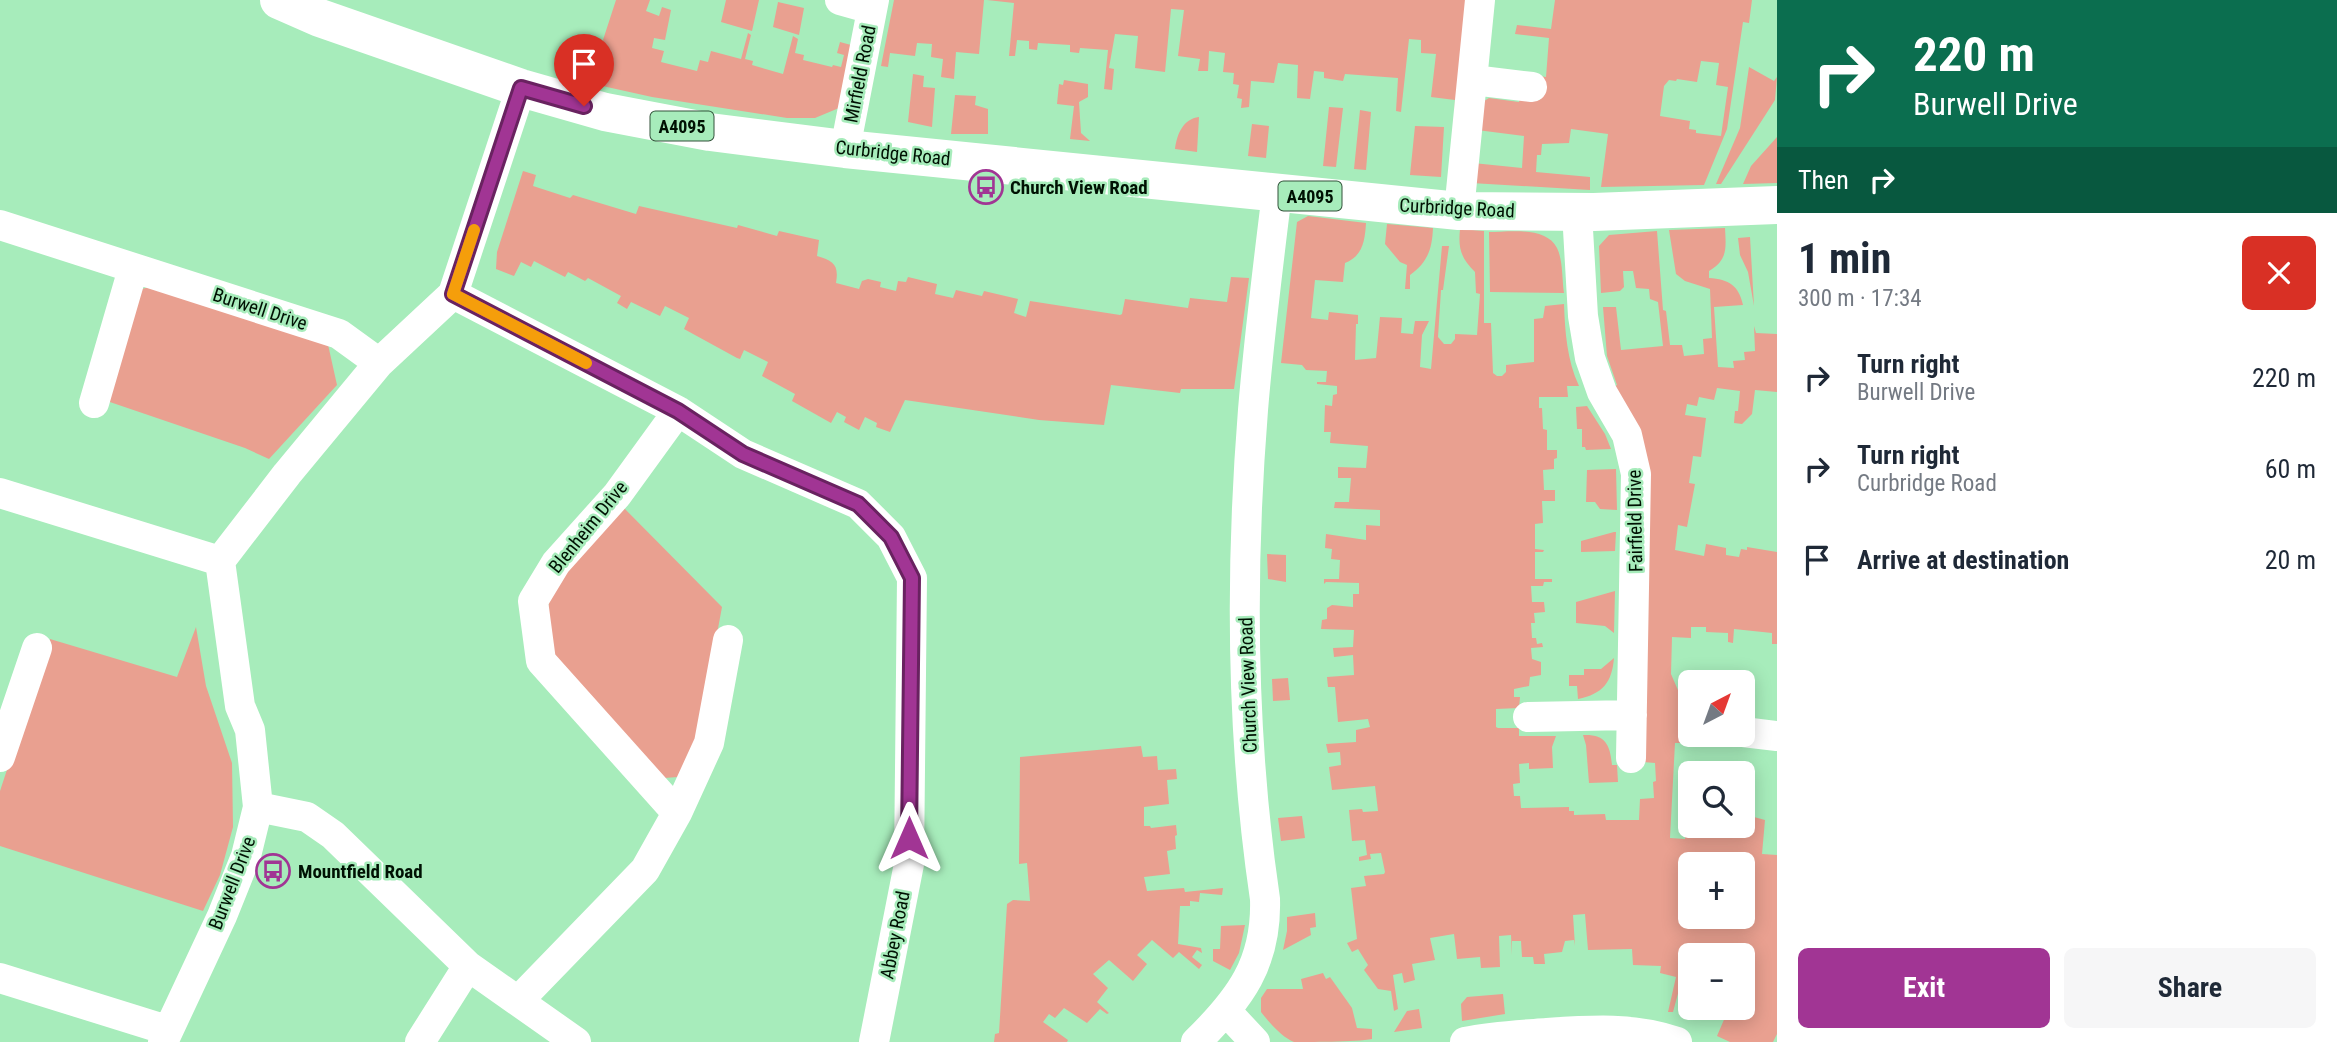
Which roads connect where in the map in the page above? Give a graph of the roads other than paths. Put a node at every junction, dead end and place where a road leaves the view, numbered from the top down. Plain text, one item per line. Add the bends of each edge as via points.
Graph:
1 (279, 0) edge
2 (840, 0) edge
3 (1480, 0) edge
4 (873, 5) edge
5 (1473, 80) junction
6 (1532, 87) dead end
7 (521, 88) junction
8 (845, 149) junction
9 (1277, 193) junction
10 (1777, 205) edge
11 (1459, 211) junction
12 (1577, 212) junction
13 (0, 225) edge
14 (133, 269) junction
15 (453, 294) junction
16 (380, 363) junction
17 (94, 403) dead end
18 (678, 411) junction
19 (0, 493) edge
20 (220, 561) junction
21 (728, 640) dead end
22 (37, 648) dead end
23 (1632, 715) junction
24 (1528, 717) dead end
25 (1755, 733) edge
26 (1777, 736) edge
27 (0, 757) edge
28 (1631, 758) dead end
29 (258, 807) junction
30 (677, 813) junction
31 (468, 966) junction
32 (0, 978) edge
33 (518, 1001) junction
34 (1226, 1011) junction
35 (165, 1036) edge
36 (420, 1042) edge
37 (576, 1042) edge
38 (874, 1042) edge
39 (1196, 1042) edge
40 (1255, 1042) edge
41 (1465, 1042) edge
42 (1677, 1042) edge

1 - 7 main road, Curbridge Road / A4095
2 - 4 street
3 - 5 street
4 - 8 street, Mirfield Road
5 - 6 street
5 - 11 street
7 - 8 main road, Curbridge Road / A4095 via 606,112 710,132
7 - 15 street
8 - 9 main road, Curbridge Road / A4095
9 - 11 main road, Curbridge Road / A4095
9 - 34 street, Church View Road via 1253,411 1244,636 1246,715 1266,918 1262,943 1247,980
10 - 12 main road, Curbridge Road / A4095
11 - 12 main road, Curbridge Road / A4095
12 - 23 street, Fairfield Drive via 1590,358 1602,392 1627,435 1636,474
13 - 14 street, Burwell Drive
14 - 16 street, Burwell Drive via 339,334
14 - 17 street
15 - 16 street
15 - 18 street, Abbey Road
16 - 20 street
18 - 30 street, Blenheim Drive via 617,495 556,563 533,601 541,661
18 - 38 street, Abbey Road via 743,454 858,504 891,537 912,578 909,864
19 - 20 street
20 - 29 street, Burwell Drive via 240,706 250,730
21 - 30 street via 709,743
22 - 27 street
23 - 24 street
23 - 28 street, Fairfield Drive
25 - 26 street
29 - 31 street via 307,817 333,835
29 - 35 street, Burwell Drive via 227,904
30 - 33 street via 645,870
31 - 33 street
31 - 36 street
32 - 35 street, Burwell Drive
33 - 37 street
34 - 39 street, Church View Road
34 - 40 street
41 - 42 street via 1595,1030 1639,1032

